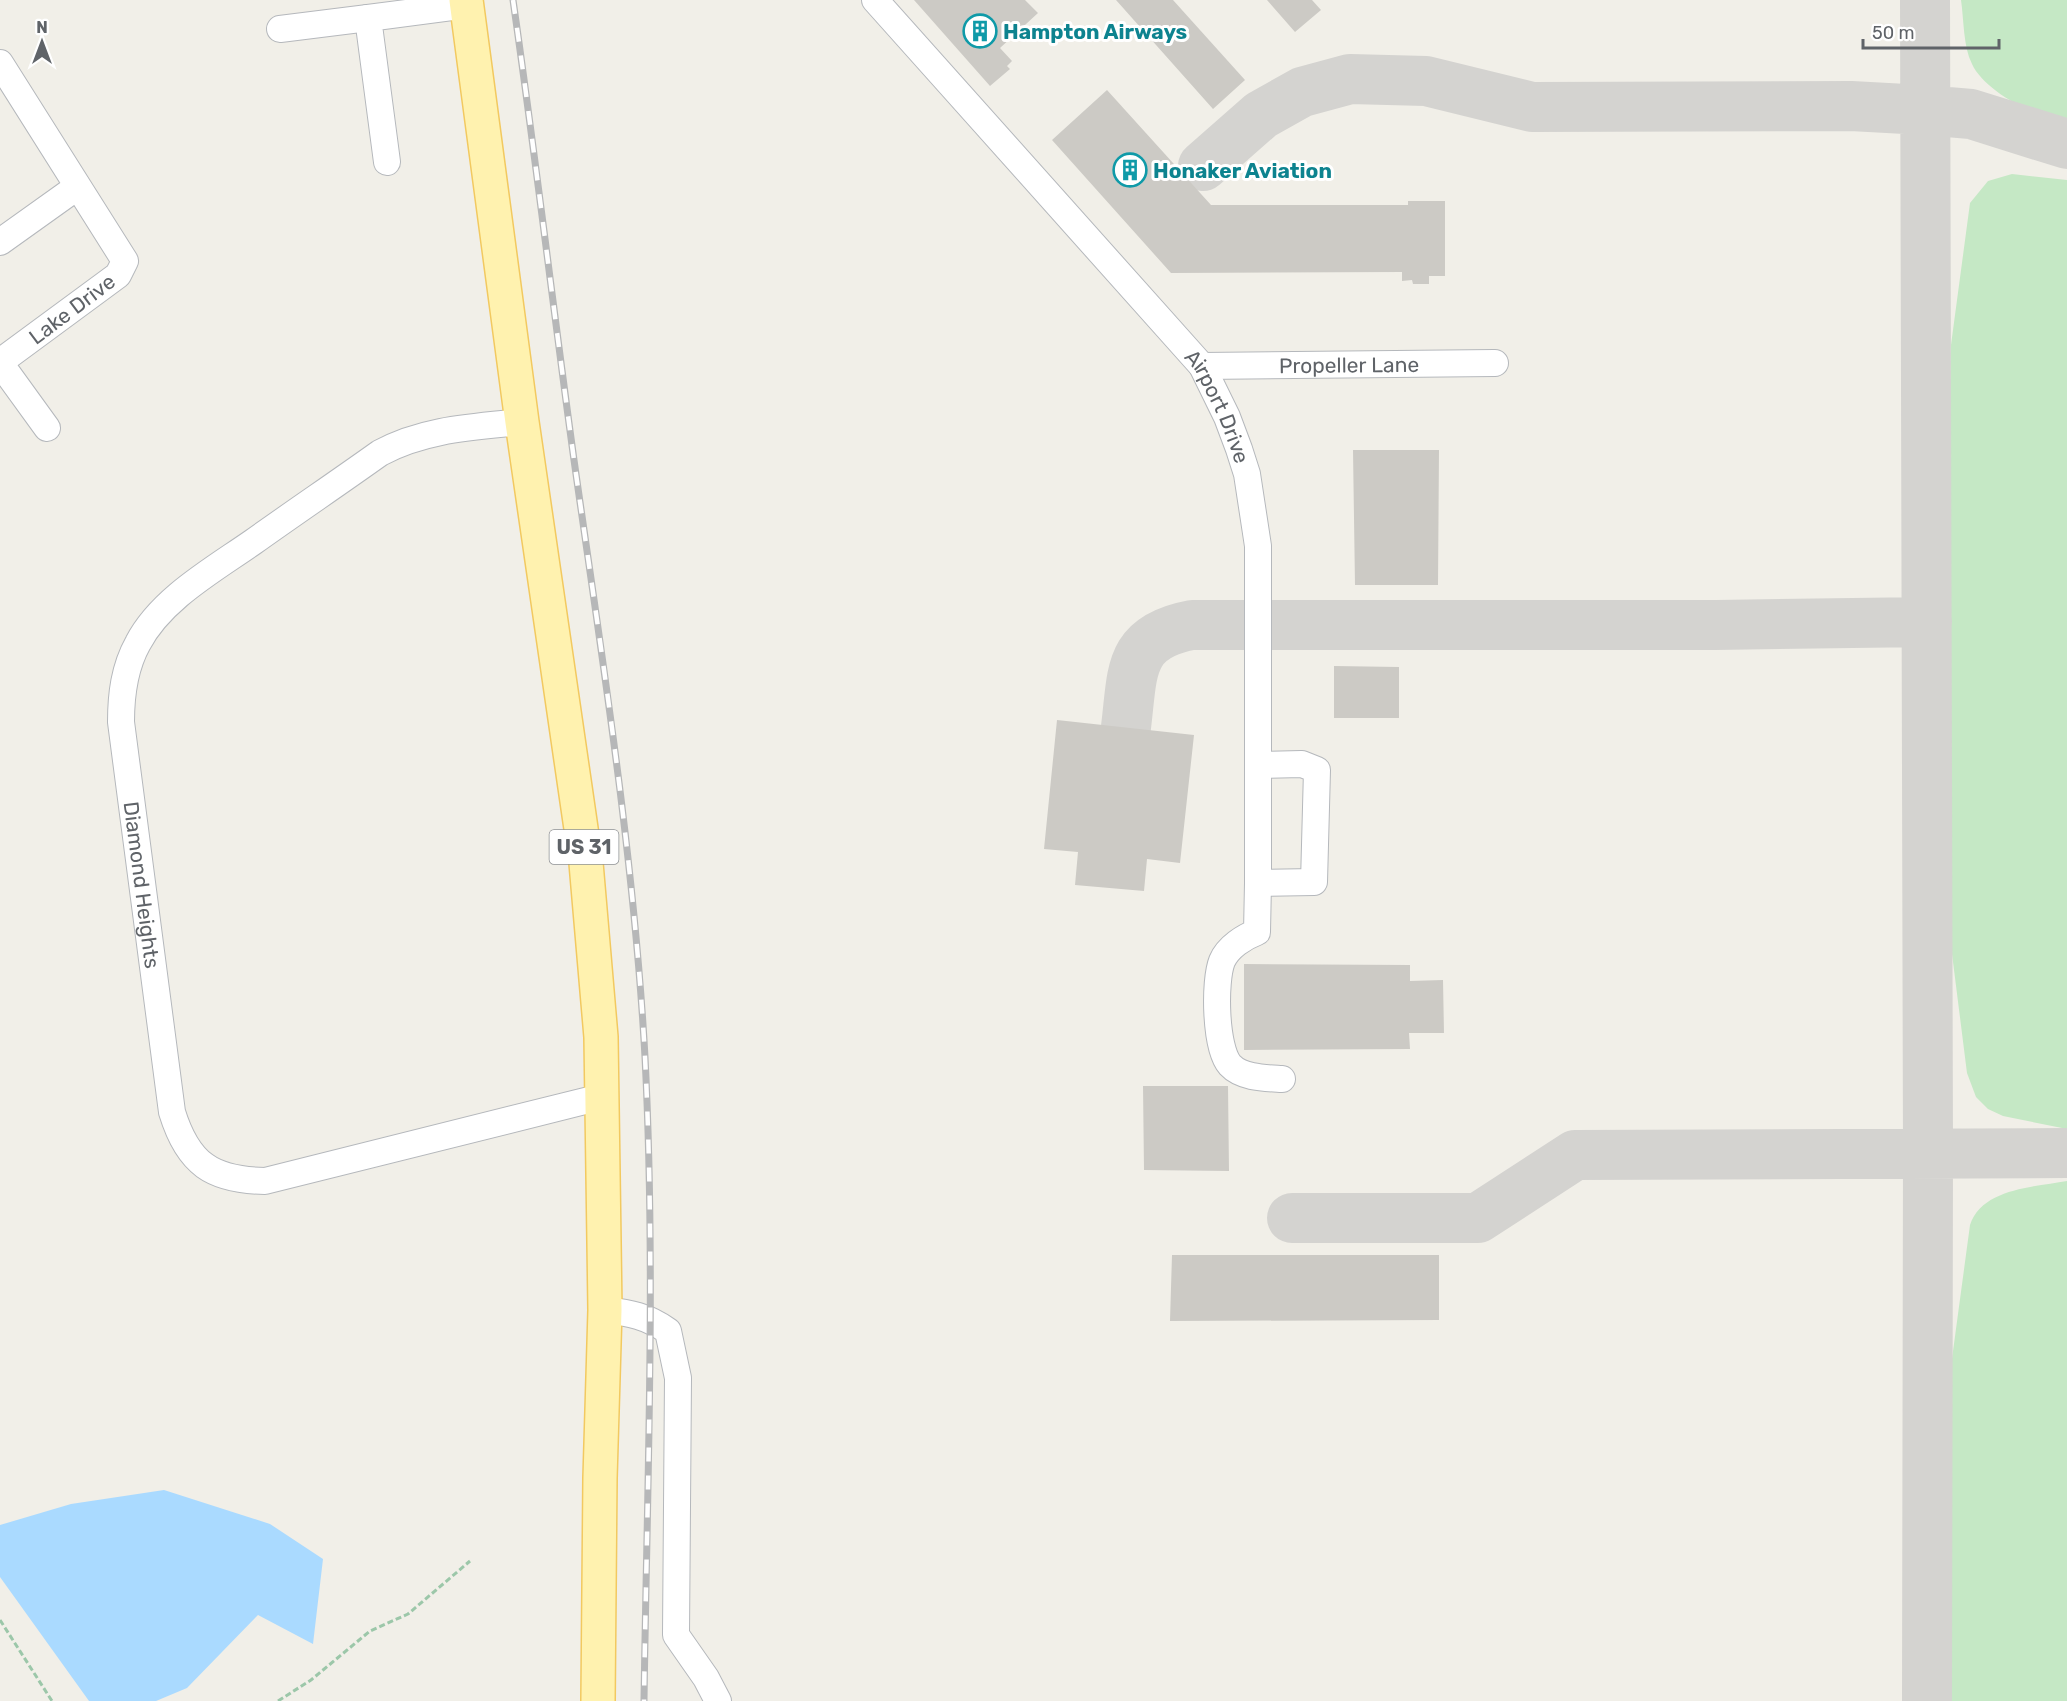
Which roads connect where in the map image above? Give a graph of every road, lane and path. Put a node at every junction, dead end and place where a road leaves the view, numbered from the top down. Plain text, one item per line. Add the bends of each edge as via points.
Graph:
1 (875, 0) edge
2 (467, 3) edge
3 (368, 18) junction
4 (280, 29) dead end
5 (0, 63) edge
6 (387, 162) dead end
7 (77, 187) junction
8 (0, 242) edge
9 (0, 362) edge
10 (1495, 363) dead end
11 (1202, 366) junction
12 (522, 422) junction
13 (47, 428) dead end
14 (1260, 765) junction
15 (1258, 883) junction
16 (1282, 1079) dead end
17 (601, 1097) junction
18 (605, 1310) junction
19 (470, 1561) dead end
20 (0, 1620) edge
21 (52, 1701) edge
22 (278, 1701) edge
23 (598, 1701) edge
24 (718, 1701) edge

1 - 11 street, Airport Drive
2 - 3 street
2 - 12 main road, US 31
3 - 4 street
3 - 6 street
5 - 7 street, Lake Drive
7 - 8 street
7 - 9 street, Lake Drive via 124,255 124,266 118,275
9 - 13 street, Lake Drive
10 - 11 street, Propeller Lane
11 - 14 street, Airport Drive via 1239,449 1254,511 1260,582
12 - 17 main road, US 31 via 586,862 601,1037
12 - 17 street, Diamond Heights via 441,431 398,443 189,587 138,642 126,670 121,722 172,1112 177,1129 194,1156 209,1170 234,1180 265,1181
14 - 15 street, Airport Drive
14 - 15 street via 1302,764 1317,770 1314,882
15 - 16 street, Airport Drive via 1257,932 1245,937 1222,960 1218,994 1220,1040 1229,1064 1239,1071
17 - 18 main road, US 31
18 - 23 main road, US 31
18 - 24 street via 642,1316 668,1331 678,1378 676,1635
19 - 22 path via 408,1614 370,1631 311,1680
20 - 21 path

